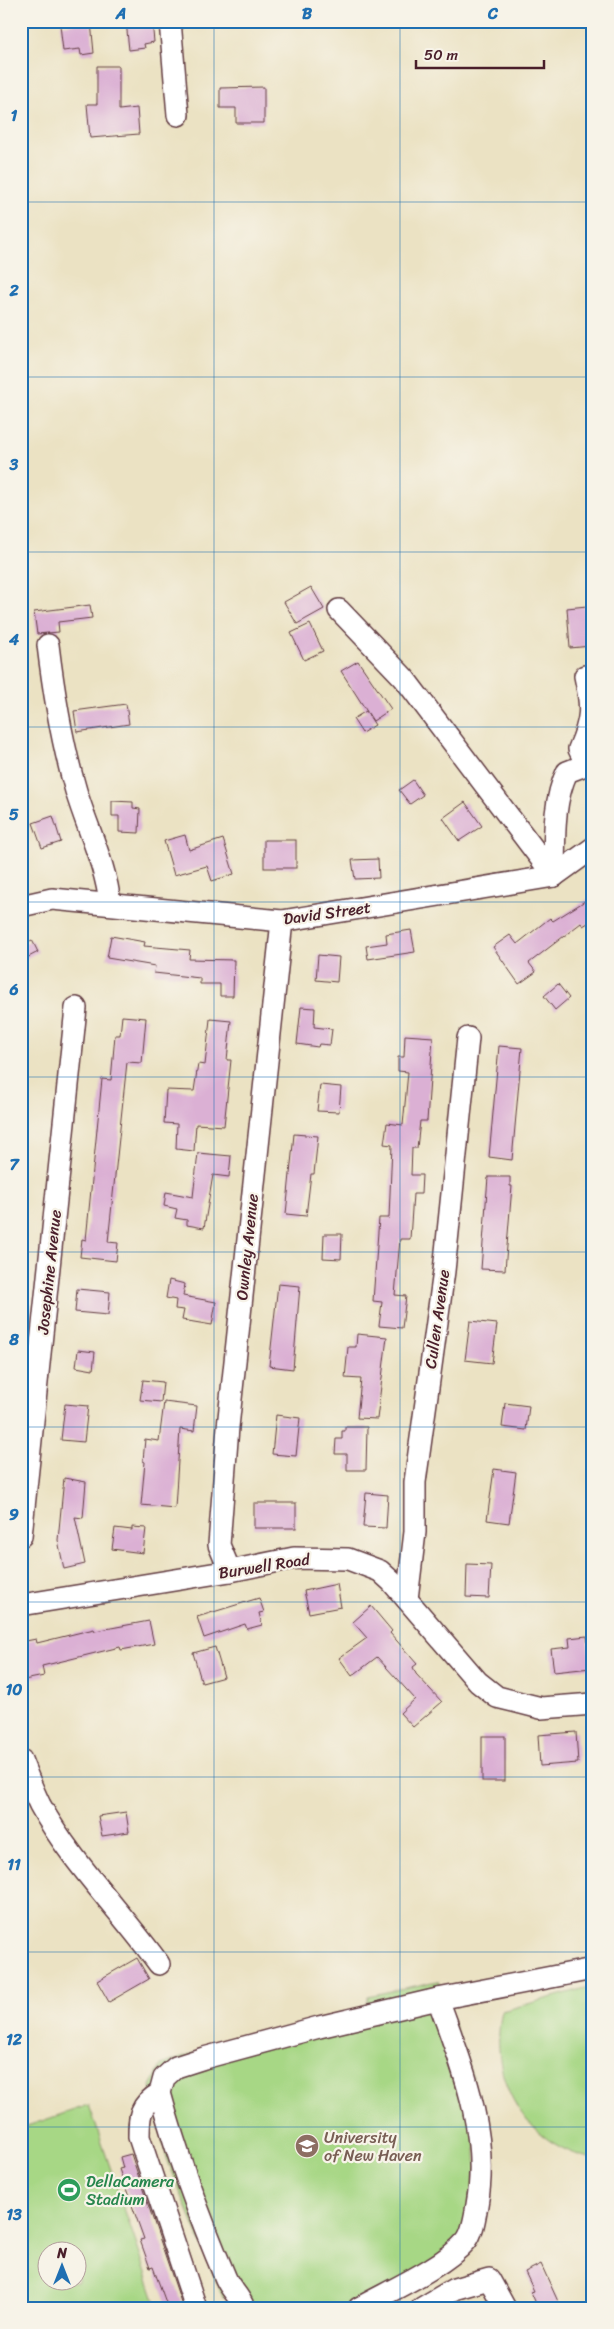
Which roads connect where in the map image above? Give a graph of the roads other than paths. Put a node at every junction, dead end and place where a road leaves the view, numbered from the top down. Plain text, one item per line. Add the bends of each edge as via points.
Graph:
1 (170, 21) edge
2 (178, 115) dead end
3 (339, 610) dead end
4 (48, 645) dead end
5 (585, 676) dead end
6 (589, 763) edge
7 (593, 848) edge
8 (554, 876) junction
9 (110, 904) junction
10 (21, 906) edge
11 (282, 921) junction
12 (76, 1008) dead end
13 (468, 1038) dead end
14 (21, 1536) edge
15 (230, 1571) junction
16 (407, 1599) junction
17 (21, 1605) edge
18 (593, 1704) edge
19 (21, 1760) edge
20 (159, 1964) dead end
21 (593, 1969) edge
22 (438, 1999) junction
23 (160, 2093) junction
24 (196, 2308) edge
25 (244, 2308) edge
26 (359, 2308) edge
27 (422, 2308) edge
28 (505, 2308) edge

1 - 2 street
3 - 8 street via 404,678
4 - 9 street via 56,708 71,776 108,884
5 - 6 street via 592,705 587,730 578,749
6 - 8 street via 567,772 559,788
7 - 8 street, David Street
8 - 11 street, David Street
9 - 10 street, David Street via 52,899
9 - 11 street, David Street
11 - 15 street, Ownley Avenue via 228,1427 219,1545
12 - 14 street, Josephine Avenue
13 - 16 street, Cullen Avenue via 444,1271 415,1482
15 - 16 street, Burwell Road via 294,1558 348,1559 380,1571
15 - 17 street, Burwell Road
16 - 18 street, Burwell Road via 478,1682 497,1697 541,1708
19 - 20 street via 40,1804 62,1841
21 - 22 street
22 - 23 street via 319,2027 176,2067 164,2078
22 - 26 street via 475,2108 482,2181 474,2220 467,2241 436,2266
23 - 24 street via 149,2100 139,2115 139,2138
23 - 25 street via 192,2195 227,2282 240,2297
27 - 28 street via 454,2289 489,2278

